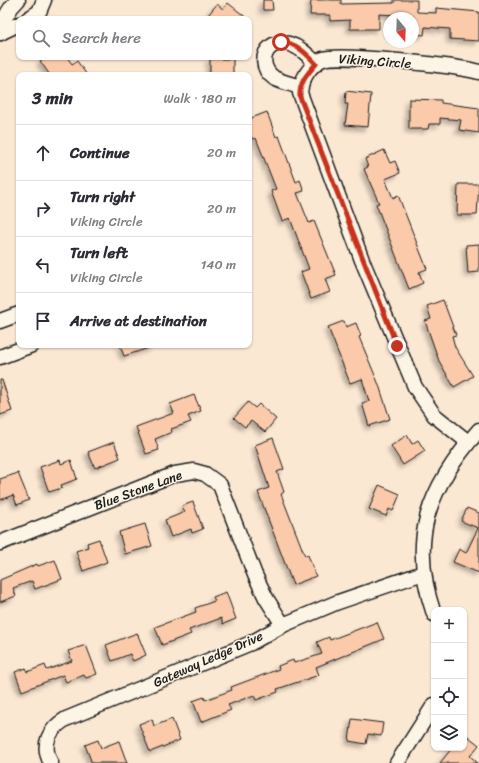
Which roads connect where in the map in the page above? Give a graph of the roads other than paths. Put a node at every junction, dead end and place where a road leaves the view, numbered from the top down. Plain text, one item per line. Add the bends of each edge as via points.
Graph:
1 (18, 0) edge
2 (44, 0) edge
3 (33, 16) edge
4 (16, 26) edge
5 (1, 33) edge
6 (316, 64) junction
7 (479, 72) edge
8 (300, 87) junction
9 (16, 315) edge
10 (0, 322) edge
11 (24, 348) edge
12 (0, 357) edge
13 (479, 430) edge
14 (468, 442) junction
15 (0, 543) edge
16 (423, 573) junction
17 (432, 607) edge
18 (283, 625) junction
19 (431, 710) edge
20 (51, 763) edge
21 (397, 763) edge

1 - 5 street via 13,4 2,25
2 - 3 street via 39,12
4 - 5 street
6 - 7 street, Viking Circle via 325,58 347,57
6 - 8 street
6 - 8 street via 302,50 286,42 277,43 267,51 265,60 271,74
8 - 14 street via 300,97 335,189 415,387 434,415
9 - 10 street
11 - 12 street
13 - 14 street
14 - 16 street via 443,477 430,502 422,541
15 - 18 street, Blue Stone Lane via 175,474 194,471 205,474 220,485 255,576
16 - 17 street
16 - 18 street, Gateway Ledge Drive via 338,602
18 - 20 street, Gateway Ledge Drive via 251,643 66,719 56,725 49,736 46,747
19 - 21 street

